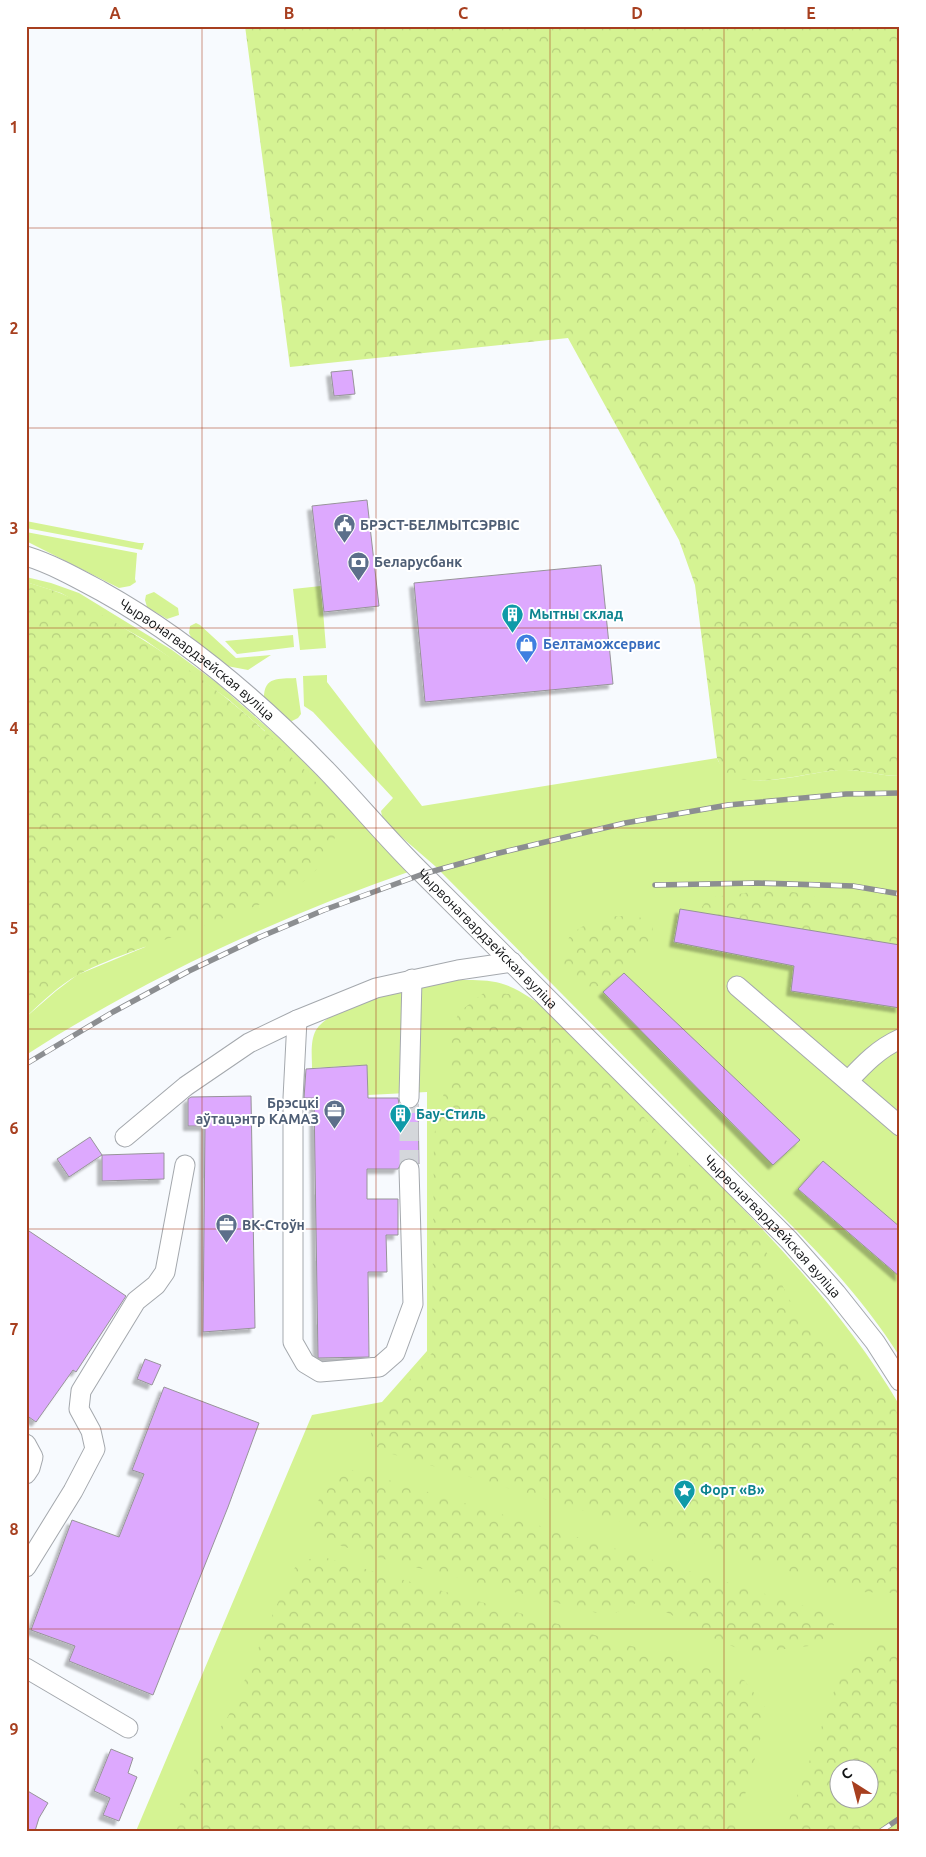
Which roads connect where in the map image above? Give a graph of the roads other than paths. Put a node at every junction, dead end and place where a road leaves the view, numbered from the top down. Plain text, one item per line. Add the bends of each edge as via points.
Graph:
1 (26, 556) edge
2 (512, 962) junction
3 (412, 979) junction
4 (737, 986) dead end
5 (297, 1020) junction
6 (900, 1039) edge
7 (848, 1081) junction
8 (409, 1098) tunnel mouth
9 (900, 1126) edge
10 (125, 1137) dead end
11 (185, 1164) dead end
12 (409, 1169) tunnel mouth
13 (900, 1381) edge
14 (26, 1444) edge
15 (26, 1474) edge
16 (26, 1567) edge
17 (26, 1668) edge
18 (128, 1728) dead end

1 - 2 street, Чырвонагвардзейская вуліца via 126,605 246,694 322,766 423,874
2 - 3 street
2 - 13 street, Чырвонагвардзейская вуліца via 789,1240 875,1342
3 - 5 street via 376,988
3 - 8 street
4 - 7 street
5 - 10 street via 249,1043 186,1086
5 - 12 street via 293,1098 293,1342 305,1363 320,1372 379,1366 395,1353 413,1304
6 - 7 street via 879,1051
7 - 9 street
11 - 16 street via 165,1272 156,1285 136,1301 81,1391 79,1409 91,1431 95,1449
14 - 15 street via 33,1457
17 - 18 street

